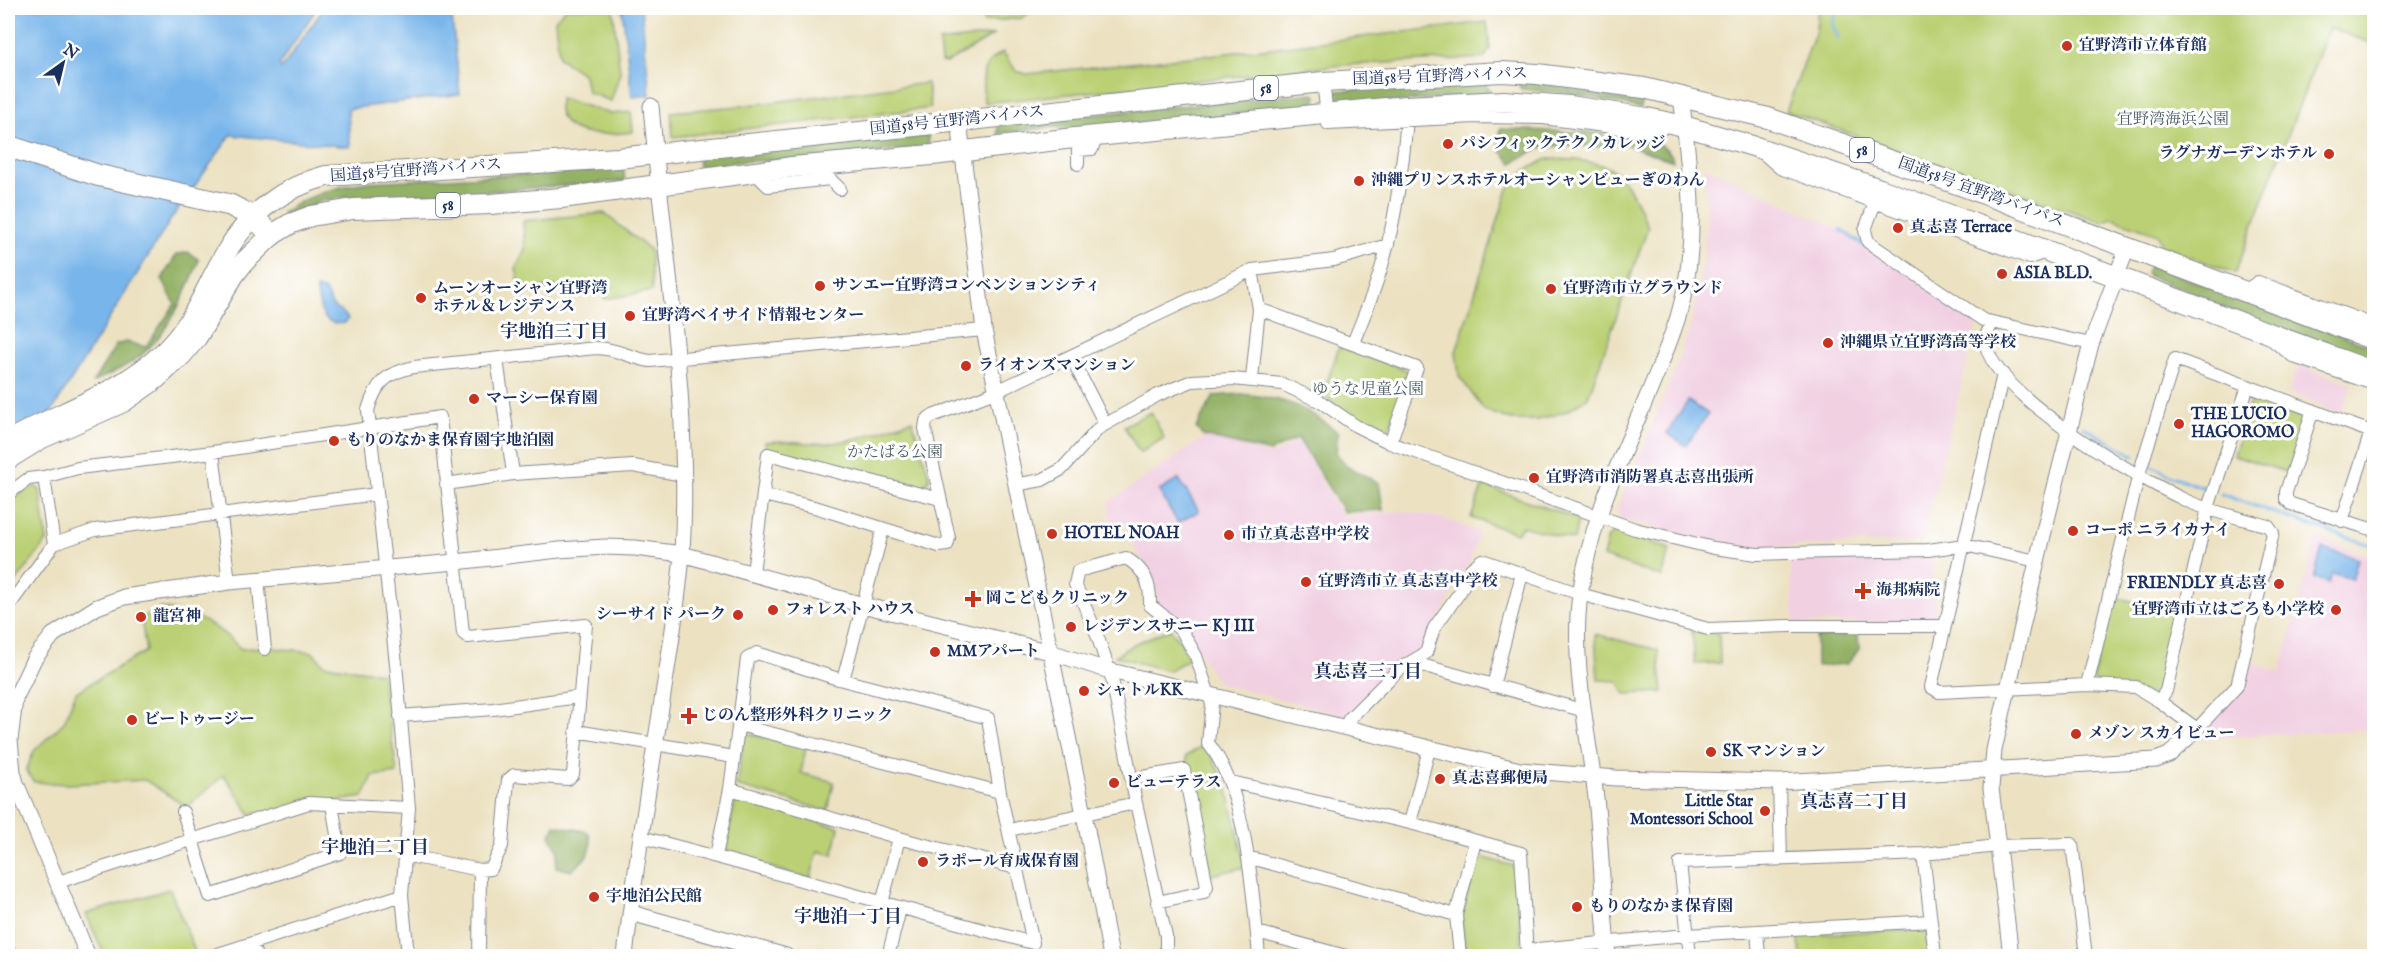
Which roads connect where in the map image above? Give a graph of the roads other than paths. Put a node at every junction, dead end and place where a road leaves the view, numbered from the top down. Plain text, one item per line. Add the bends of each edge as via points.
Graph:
1 (1323, 82) junction
2 (1681, 96) junction
3 (651, 106) dead end
4 (1326, 113) junction
5 (1407, 120) junction
6 (958, 121) junction
7 (1676, 124) junction
8 (1097, 136) junction
9 (8, 147) edge
10 (1756, 147) junction
11 (962, 151) junction
12 (655, 153) junction
13 (538, 163) joint
14 (1078, 164) dead end
15 (754, 172) junction
16 (658, 185) junction
17 (629, 189) joint
18 (840, 189) dead end
19 (1875, 202) junction
20 (252, 217) junction
21 (272, 235) junction
22 (1388, 245) junction
23 (2127, 248) junction
24 (2049, 251) junction
25 (1252, 270) junction
26 (2116, 276) junction
27 (2243, 292) junction
28 (1259, 309) junction
29 (1992, 324) junction
30 (2374, 325) edge
31 (984, 330) junction
32 (2260, 330) junction
33 (2374, 340) edge
34 (1353, 344) junction
35 (2091, 344) junction
36 (1071, 357) junction
37 (677, 358) junction
38 (497, 359) junction
39 (2374, 372) edge
40 (2002, 374) junction
41 (1252, 379) junction
42 (2374, 384) edge
43 (2248, 386) junction
44 (995, 392) junction
45 (2313, 410) junction
46 (1105, 424) junction
47 (371, 426) junction
48 (2068, 432) junction
49 (2373, 433) edge
50 (8, 441) edge
51 (1390, 442) junction
52 (213, 452) junction
53 (8, 459) edge
54 (513, 474) junction
55 (2139, 474) junction
56 (683, 475) junction
57 (44, 477) junction
58 (446, 484) junction
59 (1015, 484) junction
60 (8, 494) edge
61 (377, 494) junction
62 (763, 495) junction
63 (940, 499) junction
64 (2208, 508) junction
65 (220, 514) junction
66 (1598, 516) junction
67 (2342, 521) junction
68 (883, 529) junction
69 (2374, 530) edge
70 (54, 544) junction
71 (1964, 545) junction
72 (682, 555) junction
73 (2037, 561) junction
74 (456, 562) junction
75 (385, 568) junction
76 (753, 573) junction
77 (1522, 574) junction
78 (258, 579) junction
79 (229, 582) junction
80 (1580, 594) junction
81 (863, 604) junction
82 (8, 606) edge
83 (1945, 626) junction
84 (265, 649) dead end
85 (1050, 652) junction
86 (1411, 662) junction
87 (1107, 670) junction
88 (843, 680) junction
89 (2087, 685) junction
90 (1493, 686) junction
91 (2008, 689) junction
92 (1210, 696) junction
93 (578, 697) junction
94 (2159, 701) junction
95 (1585, 711) junction
96 (400, 716) junction
97 (739, 725) junction
98 (1345, 727) junction
99 (2197, 729) junction
100 (576, 731) junction
101 (655, 743) junction
102 (1429, 749) junction
103 (734, 757) junction
104 (1992, 768) junction
105 (1593, 776) junction
106 (1131, 779) junction
107 (1231, 782) junction
108 (1779, 782) junction
109 (730, 789) junction
110 (1000, 792) junction
111 (1136, 803) junction
112 (332, 804) junction
113 (409, 808) junction
114 (183, 813) dead end
115 (1084, 814) junction
116 (1410, 823) junction
117 (1010, 830) junction
118 (641, 837) junction
119 (899, 838) junction
120 (191, 839) junction
121 (1475, 841) junction
122 (1998, 846) junction
123 (1923, 854) junction
124 (404, 855) junction
125 (716, 856) junction
126 (1248, 857) junction
127 (1781, 859) junction
128 (1016, 868) junction
129 (480, 870) junction
130 (58, 882) junction
131 (402, 895) junction
132 (1158, 902) junction
133 (882, 903) junction
134 (900, 909) junction
135 (631, 912) junction
136 (1456, 915) junction
137 (1931, 921) junction
138 (1757, 931) junction
139 (1257, 932) junction
140 (1687, 935) junction
141 (252, 944) junction
142 (8, 949) edge
143 (1608, 950) edge
144 (1527, 953) edge
145 (10, 957) edge
146 (88, 957) edge
147 (212, 957) edge
148 (256, 957) edge
149 (408, 957) edge
150 (479, 957) edge
151 (625, 957) edge
152 (786, 957) edge
153 (888, 957) edge
154 (1111, 957) edge
155 (1166, 957) edge
156 (1259, 957) edge
157 (1346, 957) edge
158 (1460, 957) edge
159 (1690, 957) edge
160 (1759, 957) edge
161 (1935, 957) edge
162 (2011, 957) edge
163 (2086, 957) edge

1 - 2 highway, 国道58号 宜野湾バイパス / 58 via 1502,72 1574,78
1 - 4 street
1 - 6 highway, 国道58号 宜野湾バイパス / 58
2 - 7 street
2 - 23 highway, 国道58号 宜野湾バイパス / 58 via 1768,118 1849,145
3 - 12 street
4 - 5 street via 1328,124
4 - 7 highway, 国道58号 宜野湾バイパス / 58 via 1504,101 1570,106
4 - 8 highway, 国道58号 宜野湾バイパス / 58
5 - 7 street via 1543,118 1646,133 1659,133
5 - 22 street
6 - 11 street
6 - 12 highway, 国道58号 宜野湾バイパス / 58
7 - 10 highway, 国道58号 宜野湾バイパス / 58
7 - 66 street via 1692,199 1689,266 1678,315 1657,373
8 - 11 highway, 国道58号 宜野湾バイパス / 58
8 - 14 street via 1092,149 1078,150
9 - 20 highway via 97,175 207,198
10 - 19 street via 1780,168
10 - 24 highway, 国道58号 宜野湾バイパス / 58
11 - 15 highway, 国道58号 宜野湾バイパス / 58
11 - 31 street
12 - 13 highway, 国道58号 宜野湾バイパス / 58
12 - 16 street
13 - 20 highway, 国道58号宜野湾バイパス / 58 via 326,176 293,187
15 - 16 highway, 国道58号 宜野湾バイパス / 58
15 - 18 street via 768,186 830,179
16 - 17 highway, 国道58号 宜野湾バイパス / 58
16 - 37 street
17 - 21 highway, 国道58号宜野湾バイパス / 58 via 491,204 335,211 300,219
19 - 24 street via 2030,258
19 - 29 street via 1865,230 1868,242
20 - 21 highway
20 - 50 highway, 国道58号宜野湾バイパス / 58 via 226,252 192,320 149,366 106,394
21 - 53 highway, 国道58号宜野湾バイパス / 58 via 239,269 197,337 161,375 117,405 42,438
22 - 25 street via 1334,260
22 - 34 street
23 - 26 street
23 - 27 highway, 国道58号 宜野湾バイパス / 58
24 - 26 highway, 国道58号 宜野湾バイパス / 58
25 - 28 street
25 - 36 street
26 - 32 highway, 国道58号 宜野湾バイパス / 58
26 - 35 street
27 - 30 street via 2258,282
27 - 33 highway, 国道58号 宜野湾バイパス / 58
28 - 34 street
28 - 41 street
29 - 35 street
29 - 40 street via 1985,343
31 - 37 street
31 - 44 street
32 - 39 highway, 国道58号 宜野湾バイパス / 58
32 - 42 street via 2294,357
34 - 51 street via 1418,368
35 - 48 street
36 - 44 street
36 - 46 street
37 - 38 street via 650,361 611,348 596,348
37 - 56 street
38 - 47 street via 398,370 373,392 368,410
38 - 54 street
40 - 48 street
40 - 71 street
41 - 46 street via 1192,381
41 - 51 street via 1306,393 1356,426
43 - 45 street
43 - 55 street via 2175,360
43 - 64 street
44 - 59 street
44 - 63 street via 926,421
45 - 49 street
45 - 67 street via 2286,499
46 - 59 street via 1062,469 1042,480
47 - 52 street
47 - 58 street via 440,417
47 - 61 street
48 - 55 street
48 - 73 street
49 - 67 street
51 - 66 street
52 - 57 street via 78,468
52 - 65 street
54 - 56 street via 633,466
54 - 58 street
55 - 64 street
55 - 89 street
56 - 72 street
57 - 60 street via 28,479
57 - 70 street
58 - 74 street
59 - 85 street
61 - 65 street
61 - 75 street
62 - 63 street via 768,454
62 - 68 street
62 - 76 street
63 - 68 street via 949,537 947,545
64 - 94 street via 2166,691
64 - 99 street via 2268,526 2272,533 2237,686
65 - 70 street via 95,530
65 - 79 street
66 - 71 street via 1714,548 1757,554 1928,550
66 - 80 street
67 - 69 street
68 - 81 street
70 - 82 street
71 - 73 street
71 - 83 street
72 - 74 street via 605,546
72 - 76 street
72 - 101 street
73 - 91 street
74 - 75 street
74 - 93 street via 463,633 468,637 586,625
75 - 78 street
75 - 96 street
76 - 81 street
77 - 80 street
77 - 86 street via 1482,560 1471,569 1434,628 1426,653
77 - 90 street
78 - 79 street
78 - 84 street
79 - 130 street via 124,597 97,607 53,635 34,659 15,699 10,740 13,772
80 - 83 street via 1708,629
80 - 95 street via 1577,648
81 - 85 street
81 - 88 street
83 - 91 street via 1931,687 1939,692
85 - 87 street
85 - 115 street
86 - 90 street
86 - 98 street via 1399,669
87 - 92 street
87 - 92 street via 1076,584 1078,571 1126,558 1140,567 1151,592 1150,605 1182,631
87 - 106 street
88 - 97 street via 758,653 747,659
88 - 110 street via 988,718
89 - 91 street
89 - 94 street via 2136,687
90 - 95 street
91 - 104 street
92 - 98 street
92 - 107 street via 1208,743 1220,757
93 - 96 street via 494,709
93 - 100 street
94 - 99 street
95 - 105 street
96 - 113 street
97 - 103 street
97 - 110 street
98 - 102 street
99 - 104 street via 2169,755 2156,760
100 - 101 street
100 - 129 street via 573,774 568,779 514,775 508,780 502,846 491,868
101 - 103 street
101 - 118 street
102 - 105 street via 1520,770
102 - 116 street
103 - 109 street
104 - 108 street
104 - 122 street
105 - 108 street
105 - 143 street
106 - 111 street
106 - 132 street via 1184,770 1207,886 1204,892
107 - 116 street
107 - 126 street
108 - 127 street
109 - 119 street
109 - 125 street
110 - 117 street
111 - 115 street
111 - 132 street
112 - 113 street
112 - 120 street via 309,803
112 - 120 street via 340,853 210,896
113 - 124 street
114 - 120 street
115 - 117 street
115 - 154 street
116 - 121 street
117 - 128 street
118 - 125 street
118 - 135 street
119 - 128 street
119 - 133 street
120 - 130 street
121 - 136 street
121 - 144 street via 1521,853
122 - 123 street
122 - 162 street
122 - 163 street via 2072,844
123 - 127 street
123 - 137 street
124 - 129 street
124 - 131 street
125 - 133 street
126 - 136 street
126 - 139 street
127 - 140 street via 1680,863
128 - 134 street via 1033,943
129 - 150 street
130 - 146 street
131 - 141 street
131 - 149 street
132 - 155 street via 1166,936
133 - 134 street
134 - 153 street
135 - 151 street
135 - 152 street
136 - 158 street
137 - 138 street
137 - 161 street
138 - 140 street
138 - 160 street
139 - 156 street
139 - 157 street
140 - 143 street
140 - 159 street
141 - 147 street
141 - 148 street
142 - 145 street
143 - 144 street

